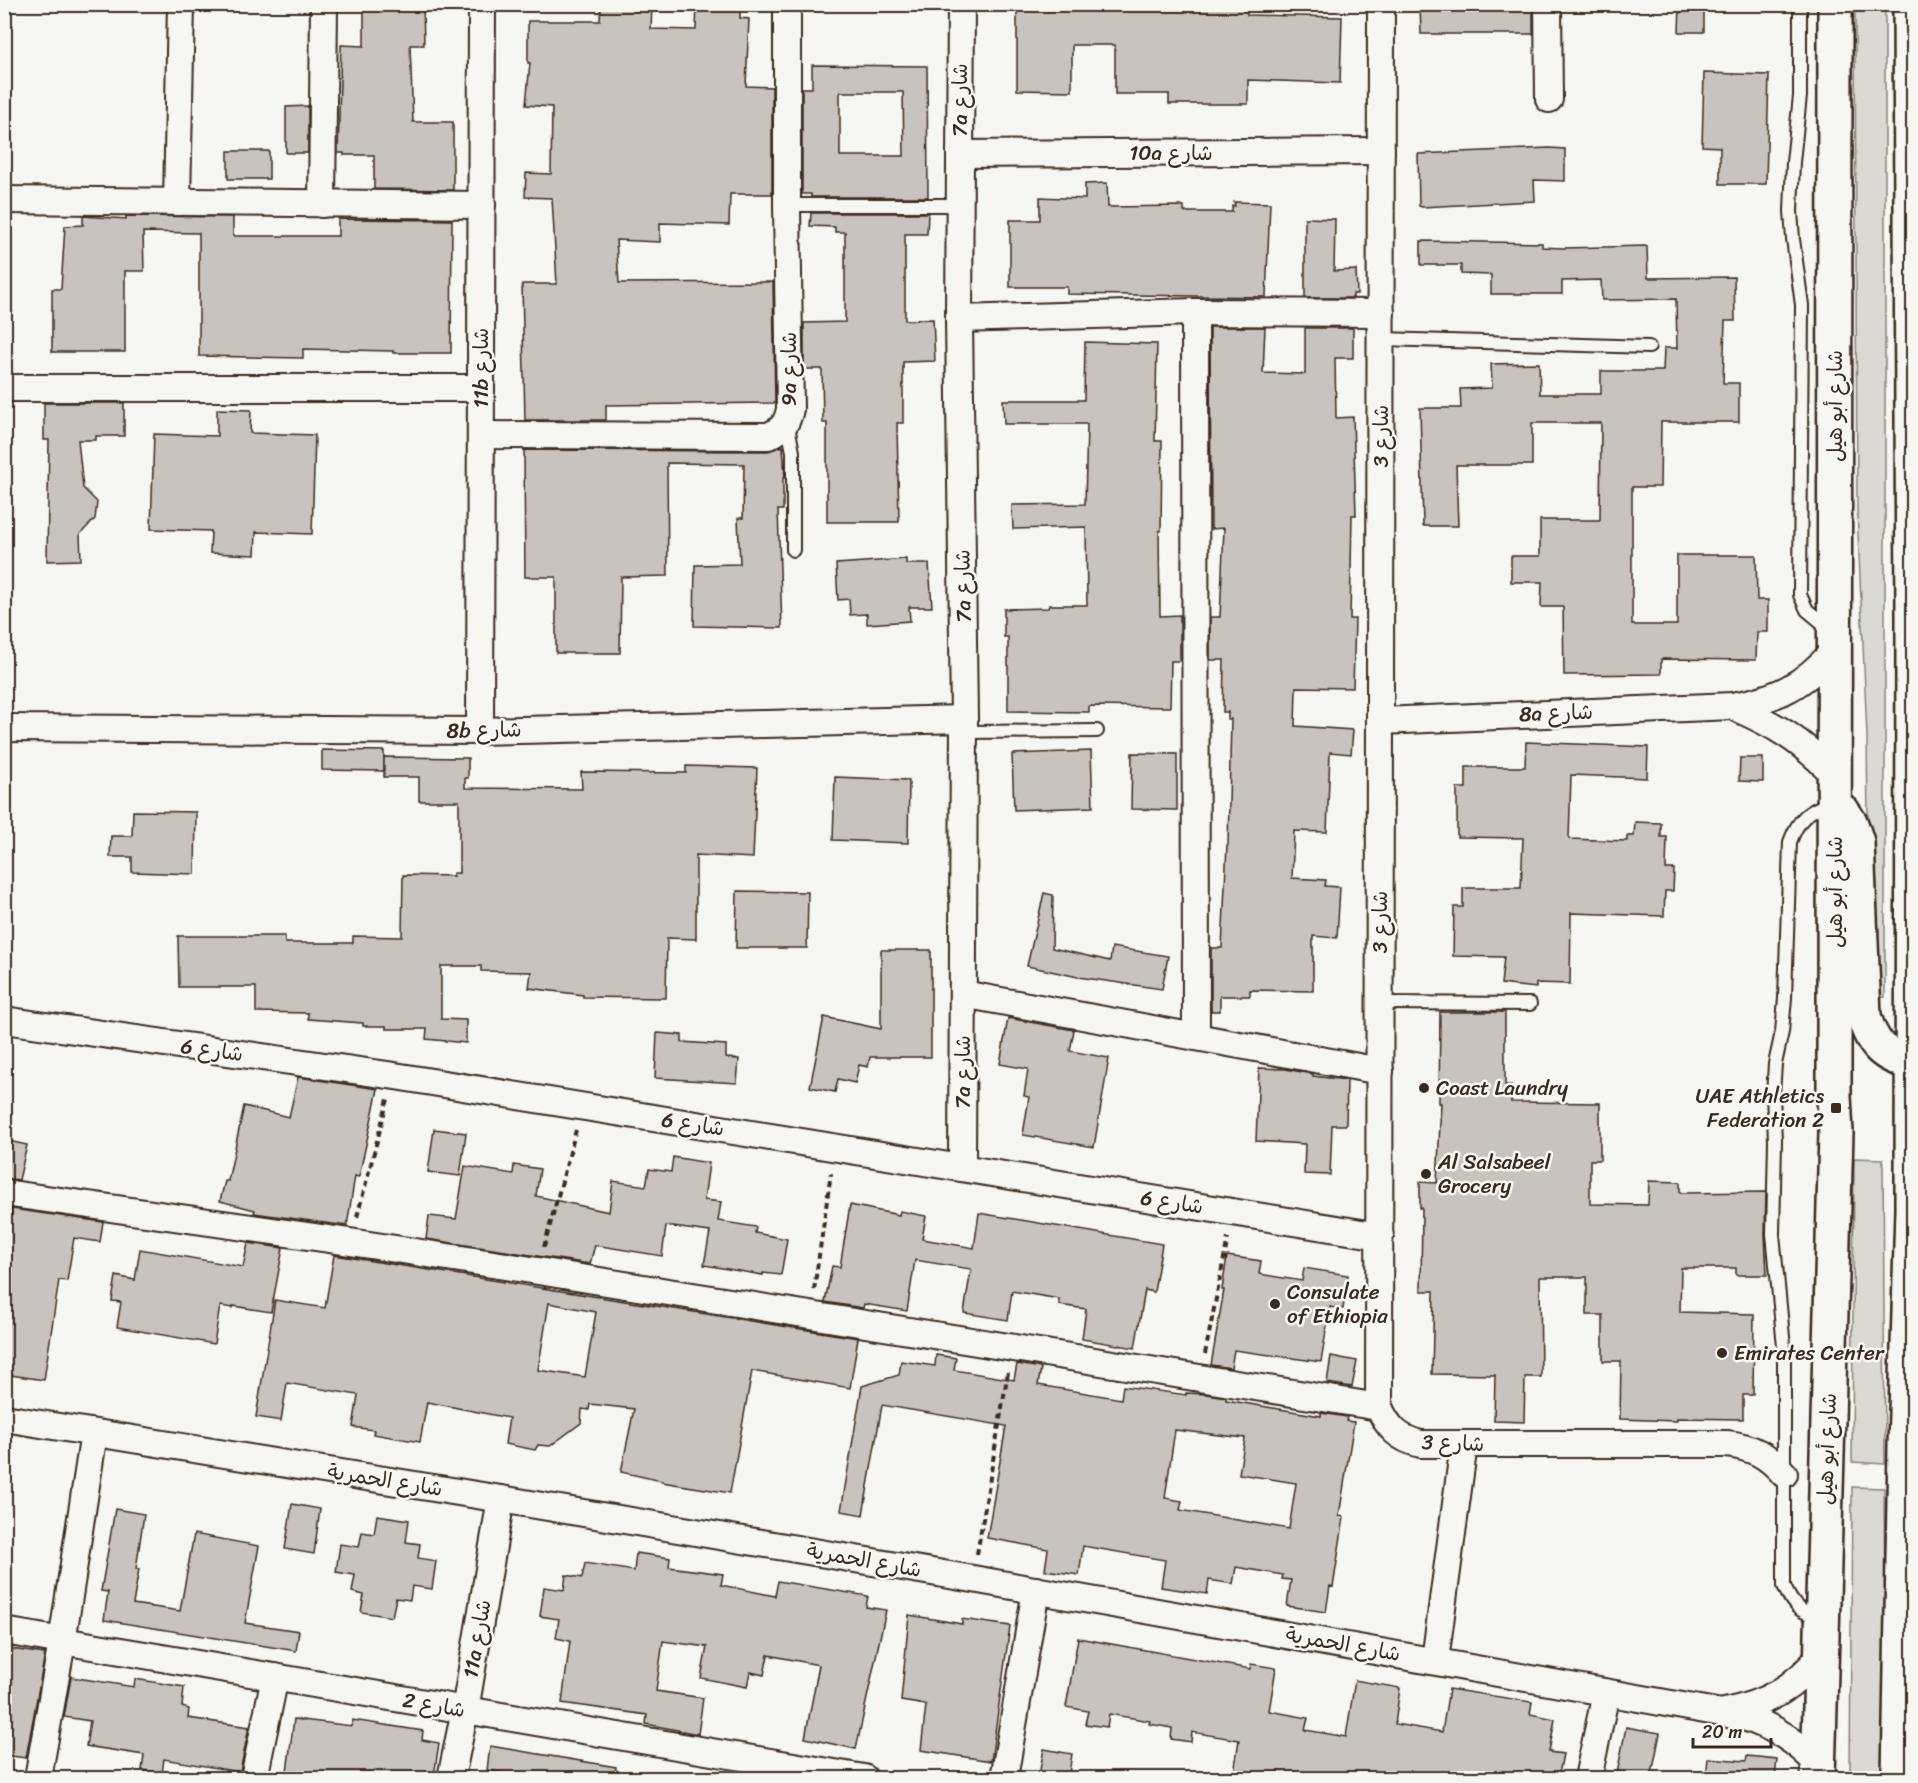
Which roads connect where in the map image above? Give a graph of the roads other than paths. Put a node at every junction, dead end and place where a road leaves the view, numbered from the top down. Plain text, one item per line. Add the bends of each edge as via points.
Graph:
1 (181, 4) edge
2 (324, 4) edge
3 (482, 4) edge
4 (787, 4) edge
5 (961, 4) edge
6 (1382, 4) edge
7 (1548, 4) edge
8 (1800, 4) edge
9 (1835, 4) edge
10 (1910, 4) edge
11 (1912, 87) edge
12 (1549, 99) dead end
13 (1912, 126) edge
14 (1381, 151) junction
15 (960, 154) junction
16 (4, 200) edge
17 (177, 202) junction
18 (322, 204) junction
19 (482, 205) junction
20 (787, 205) junction
21 (960, 205) junction
22 (1912, 269) edge
23 (1195, 312) junction
24 (1381, 313) junction
25 (959, 319) junction
26 (1381, 339) junction
27 (1649, 347) dead end
28 (4, 388) edge
29 (481, 388) junction
30 (787, 421) junction
31 (481, 435) junction
32 (793, 550) dead end
33 (1835, 642) junction
34 (1732, 706) junction
35 (1381, 721) junction
36 (964, 725) junction
37 (4, 728) edge
38 (480, 731) junction
39 (1097, 731) dead end
40 (1835, 787) junction
41 (1913, 990) edge
42 (963, 994) junction
43 (1380, 1003) junction
44 (1530, 1004) dead end
45 (4, 1020) edge
46 (1196, 1037) junction
47 (1913, 1063) edge
48 (1380, 1071) junction
49 (1912, 1142) edge
50 (962, 1168) junction
51 (4, 1193) edge
52 (1380, 1236) junction
53 (1379, 1407) junction
54 (4, 1418) edge
55 (94, 1433) junction
56 (1909, 1442) edge
57 (1464, 1444) junction
58 (1784, 1474) junction
59 (501, 1499) junction
60 (1909, 1529) edge
61 (1036, 1590) junction
62 (1823, 1619) junction
63 (4, 1631) edge
64 (62, 1642) junction
65 (1822, 1654) junction
66 (1435, 1660) junction
67 (275, 1677) junction
68 (1606, 1693) junction
69 (1907, 1700) edge
70 (465, 1710) junction
71 (1722, 1713) junction
72 (1818, 1771) edge
73 (38, 1779) edge
74 (254, 1779) edge
75 (451, 1779) edge
76 (864, 1779) edge
77 (1004, 1779) edge
78 (1588, 1779) edge
79 (1899, 1779) edge

1 - 17 street
2 - 18 street
3 - 19 street, 11b شارع
4 - 20 street, 9a شارع
5 - 15 street, 7a شارع
6 - 14 street, شارع 3
7 - 12 street
8 - 33 lane via 1800,96 1791,211 1802,305 1800,595 1807,610
9 - 33 main road, شارع أبو هيل
10 - 11 main road
11 - 13 main road
13 - 22 main road
14 - 15 street, 10a شارع
14 - 24 street, شارع 3
15 - 21 street, 7a شارع
16 - 17 street
17 - 18 street
18 - 19 street
19 - 29 street, 11b شارع
20 - 21 lane
20 - 30 street, 9a شارع
21 - 25 street, 7a شارع
22 - 41 main road
23 - 24 street
23 - 25 street
23 - 46 street
24 - 26 street, شارع 3
25 - 36 street, 7a شارع
26 - 27 lane
26 - 35 street, شارع 3
28 - 29 street
29 - 31 street, 11b شارع
30 - 31 street, 9a شارع via 768,436
30 - 32 lane via 793,452
31 - 38 street, 11b شارع
33 - 34 street, 8a شارع via 1818,669 1799,683 1778,695
33 - 40 main road, شارع أبو هيل
34 - 35 street, 8a شارع
34 - 40 street, 8a شارع via 1788,733 1812,752
35 - 43 street, شارع 3
36 - 38 street, 8b شارع
36 - 39 lane
36 - 42 street, 7a شارع
37 - 38 street, 8b شارع
40 - 47 main road via 1857,842 1864,1016 1879,1048 1894,1059
40 - 58 lane via 1802,818 1790,842 1785,998 1773,1094 1773,1234 1784,1347
40 - 62 main road, شارع أبو هيل via 1836,1133
41 - 47 main road
42 - 46 street
42 - 50 street, 7a شارع
43 - 44 lane
43 - 48 street, شارع 3
45 - 50 street, شارع 6 via 395,1076
46 - 48 street
47 - 49 main road
48 - 52 street, شارع 3
49 - 56 main road
50 - 52 street, شارع 6
51 - 53 street via 538,1271
52 - 53 street, شارع 3
53 - 57 street, شارع 3 via 1392,1430 1410,1442
54 - 55 street, شارع الحمرية
55 - 59 street, شارع الحمرية
55 - 64 street
56 - 60 main road
57 - 58 street, شارع 3 via 1727,1444 1759,1452
57 - 66 street
58 - 62 lane via 1784,1586 1802,1612
59 - 61 street, شارع الحمرية
59 - 70 street, 11a شارع
60 - 69 main road
61 - 66 street, شارع الحمرية
61 - 77 street
62 - 65 main road, شارع أبو هيل
63 - 64 street, شارع 2
64 - 67 street, شارع 2
64 - 73 street
65 - 71 street, شارع الحمرية via 1807,1672 1768,1700
65 - 72 main road, شارع أبو هيل
66 - 68 street, شارع الحمرية
67 - 70 street, شارع 2
67 - 74 street
68 - 71 street, شارع الحمرية
68 - 78 street
69 - 79 main road
70 - 75 street, 11a شارع
70 - 76 street, شارع 2
71 - 72 street, شارع الحمرية via 1765,1724 1794,1741

